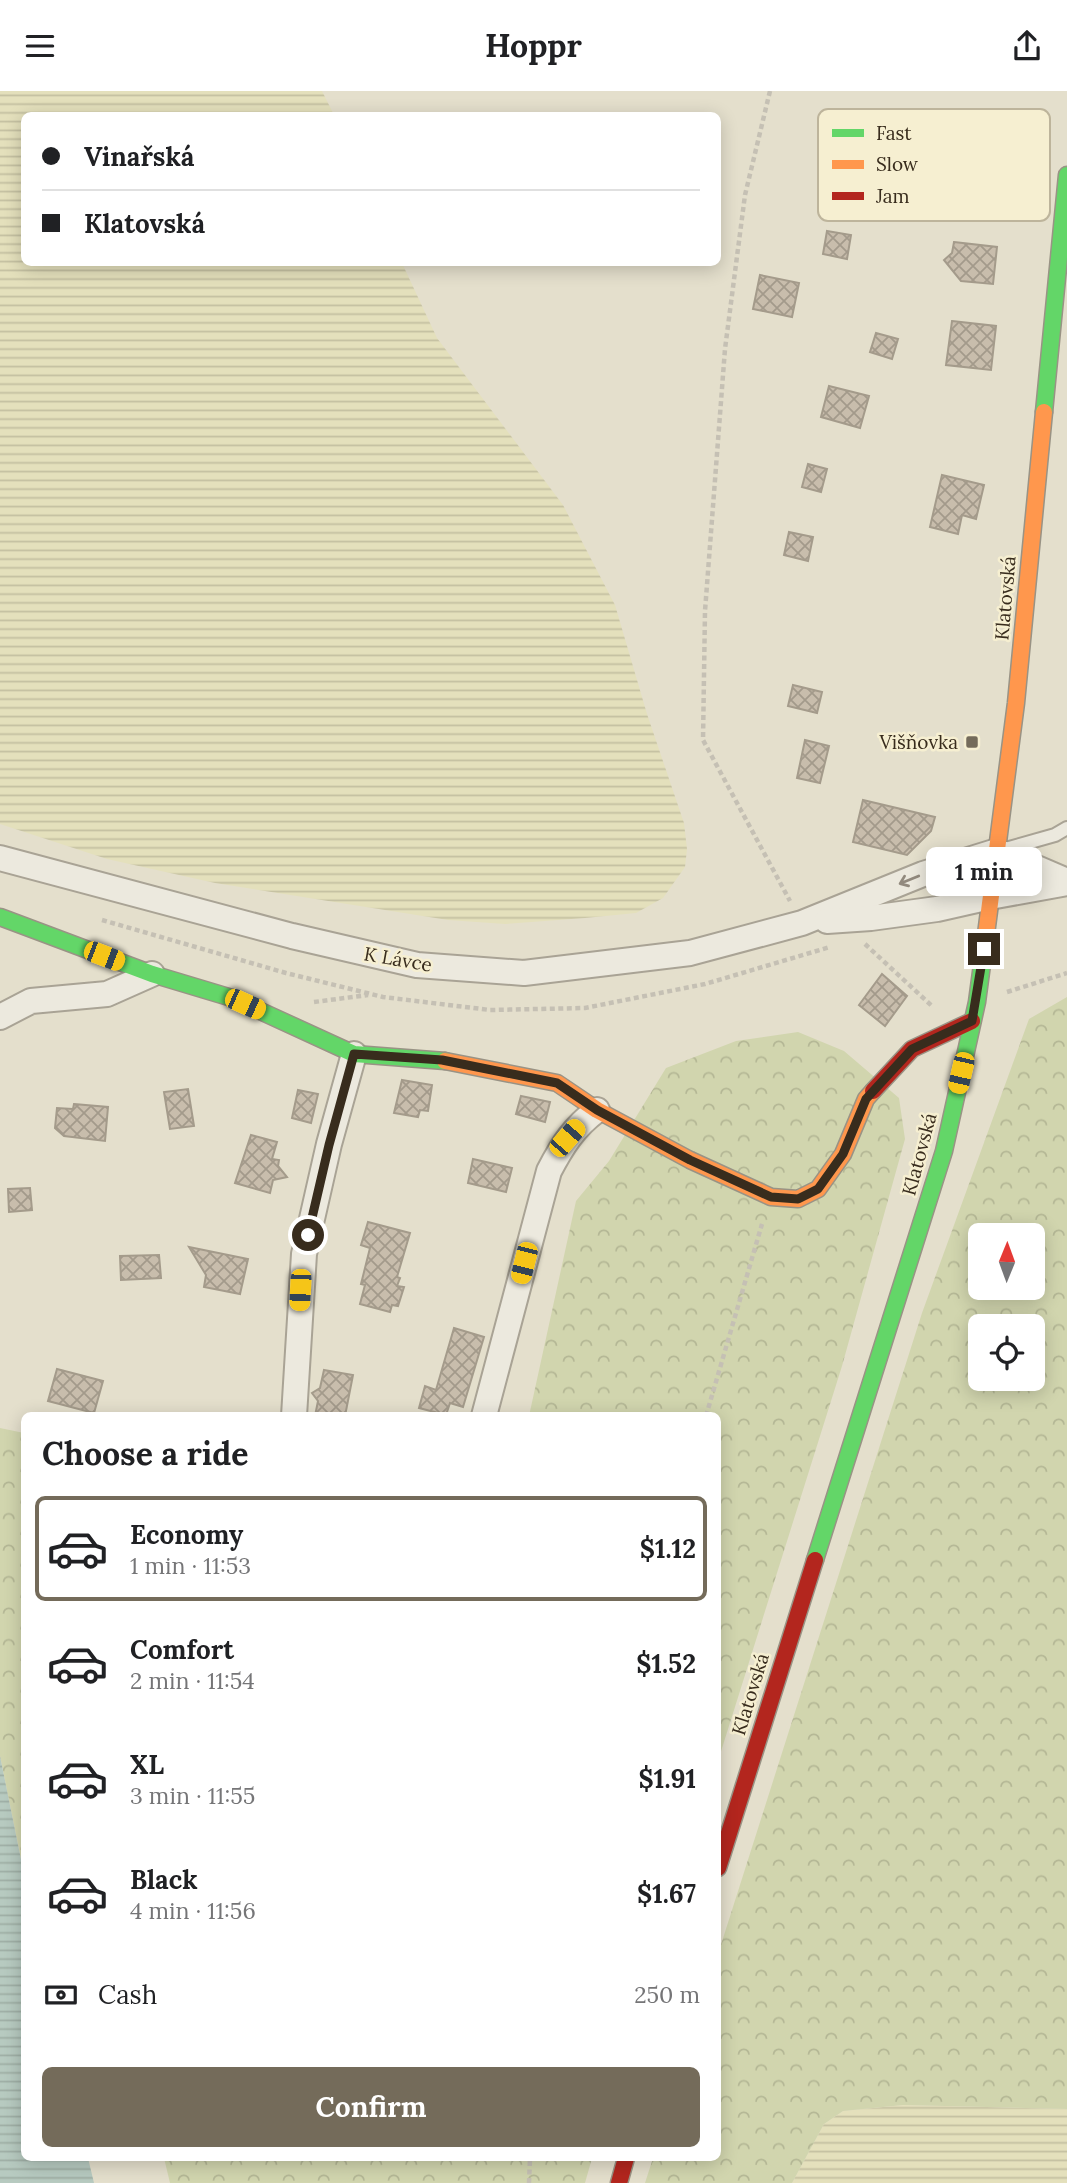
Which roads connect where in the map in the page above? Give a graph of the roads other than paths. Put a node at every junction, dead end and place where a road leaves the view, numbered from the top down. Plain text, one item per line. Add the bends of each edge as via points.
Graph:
1 (1067, 175) edge
2 (1067, 828) edge
3 (997, 851) junction
4 (0, 858) edge
5 (1067, 882) edge
6 (990, 897) junction
7 (0, 917) edge
8 (802, 923) junction
9 (152, 974) junction
10 (0, 1017) edge
11 (972, 1021) junction
12 (354, 1054) junction
13 (597, 1110) junction
14 (293, 1412) edge
15 (485, 1412) edge
16 (721, 1858) edge
17 (625, 2161) edge
18 (618, 2183) edge

1 - 3 main road, Klatovská
2 - 3 lane
3 - 5 street
3 - 6 main road, Klatovská
3 -> 8 street, K Lávce via 923,874
4 - 8 street, K Lávce via 416,965 524,973 690,953
5 - 6 street, K Lávce
6 - 8 street, K Lávce via 898,915
6 - 11 main road, Klatovská
7 - 9 main road
9 - 10 street via 107,994 31,1001
9 - 12 main road via 232,998
11 - 13 main road via 912,1049 866,1099 843,1154 818,1189 798,1199 771,1197
11 - 16 main road, Klatovská via 944,1151
12 - 13 main road via 442,1060 557,1083
12 - 14 street via 304,1254
13 - 15 street via 567,1138 550,1171
17 - 18 main road

